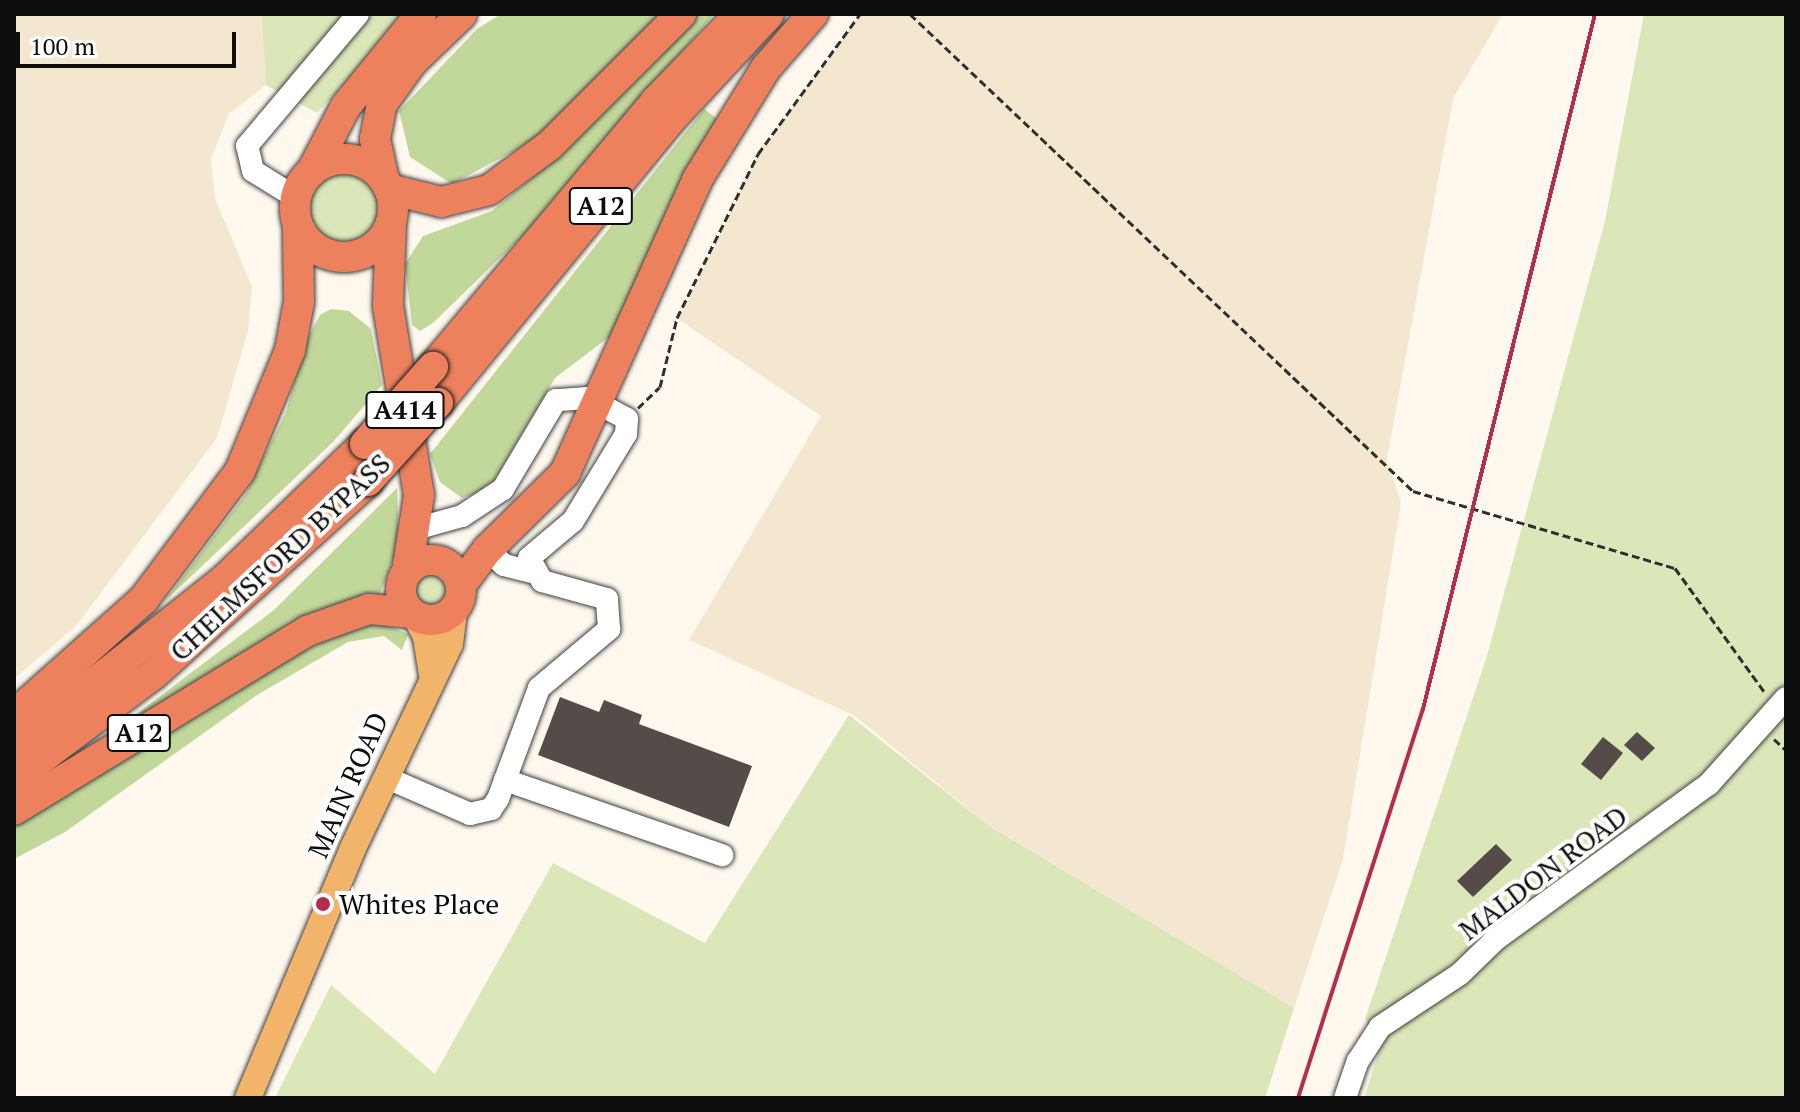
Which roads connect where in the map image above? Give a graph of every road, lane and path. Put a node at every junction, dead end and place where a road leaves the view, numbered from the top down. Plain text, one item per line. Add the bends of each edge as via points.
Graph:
1 (358, 14) edge
2 (421, 14) edge
3 (462, 14) edge
4 (681, 14) edge
5 (740, 14) edge
6 (769, 14) edge
7 (813, 14) edge
8 (860, 14) edge
9 (910, 14) edge
10 (312, 171) junction
11 (386, 184) junction
12 (295, 197) junction
13 (391, 223) junction
14 (298, 228) junction
15 (343, 258) junction
16 (388, 306) junction
17 (600, 406) junction
18 (627, 419) junction
19 (421, 524) junction
20 (487, 550) junction
21 (407, 572) junction
22 (532, 572) junction
23 (453, 586) junction
24 (413, 614) junction
25 (432, 675) junction
26 (1782, 703) edge
27 (14, 715) edge
28 (14, 747) edge
29 (385, 777) junction
30 (14, 779) edge
31 (505, 780) junction
32 (14, 810) edge
33 (722, 855) dead end
34 (248, 1098) edge
35 (1345, 1098) edge

1 - 12 street via 247,146 253,171
2 - 10 highway via 333,125
3 - 11 highway via 412,62 382,104 375,139
4 - 11 highway, A12 via 549,146 489,190 441,202
5 - 28 highway, CHELMSFORD BYPASS / A12, bridge via 655,102 365,444 223,581
6 - 30 highway, CHELMSFORD BYPASS / A12, bridge via 674,116 368,481 154,674
7 - 17 highway, A12 via 766,68 711,154
8 - 18 path via 758,154 677,318 660,387
9 - 26 path via 1413,491 1675,568
10 - 11 highway via 353,160
10 - 12 highway
11 - 13 highway
12 - 14 highway
13 - 15 highway via 368,251
13 - 16 highway, A414
14 - 15 highway via 320,252
14 - 27 highway via 299,302 290,350 240,471 144,599
15 - 16 highway
16 - 19 highway, A414
17 - 18 street
17 - 19 street via 577,395 556,400 503,489 462,516
17 - 20 highway, A12 via 565,473
18 - 22 street via 626,434 573,521 529,558
19 - 21 highway, A414
19 - 23 highway, A414
20 - 22 street via 504,565
20 - 23 highway, A12
21 - 23 highway via 426,560
21 - 24 highway via 401,595
22 - 31 street via 542,581 607,599 612,615 603,639 539,688
23 - 24 highway via 434,620
23 - 25 main road, MAIN ROAD via 450,644
24 - 25 main road via 426,637
24 - 32 highway, A12 via 369,609 307,631
25 - 29 main road, MAIN ROAD
26 - 35 street, MALDON ROAD via 1709,784 1495,940 1460,974 1380,1027 1358,1061
29 - 31 street via 470,814 491,809
29 - 34 main road, MAIN ROAD
31 - 33 street

